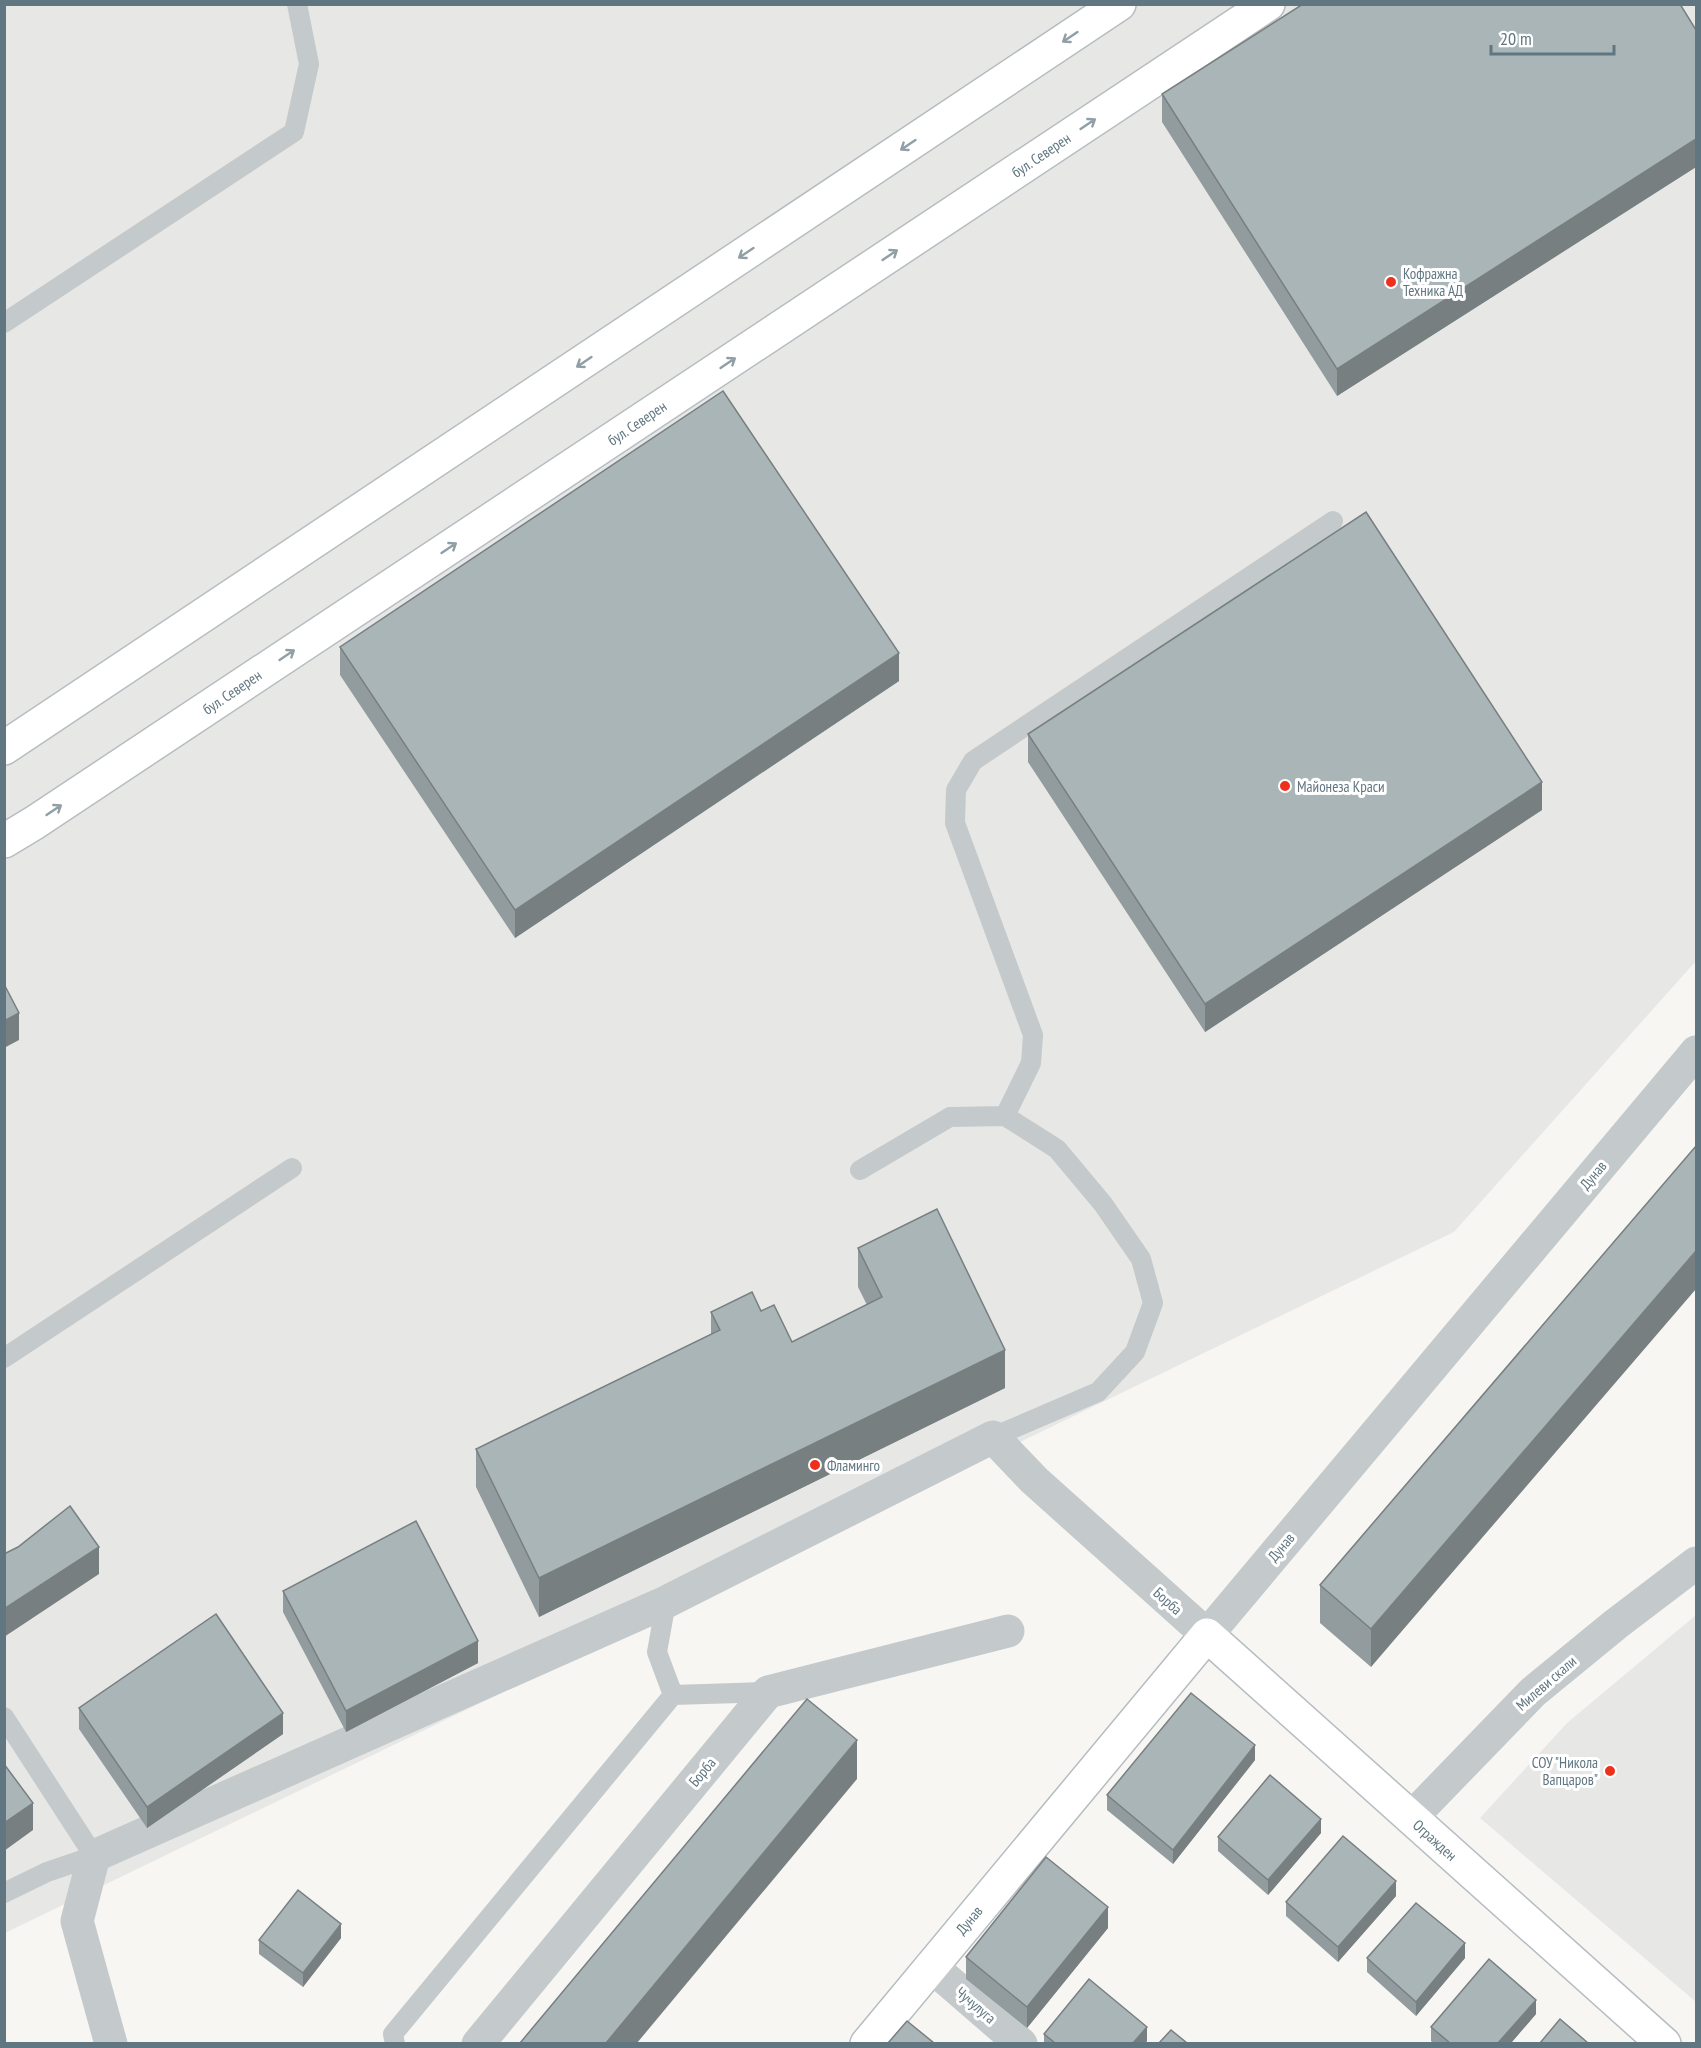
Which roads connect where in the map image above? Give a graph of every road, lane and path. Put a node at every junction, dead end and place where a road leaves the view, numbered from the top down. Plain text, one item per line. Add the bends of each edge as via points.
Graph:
1 (297, 4) edge
2 (1119, 4) edge
3 (1268, 4) edge
4 (4, 323) edge
5 (1333, 521) dead end
6 (4, 748) edge
7 (4, 841) edge
8 (1696, 1052) edge
9 (1005, 1116) junction
10 (292, 1168) dead end
11 (860, 1170) dead end
12 (4, 1358) edge
13 (993, 1437) junction
14 (1696, 1563) edge
15 (666, 1602) junction
16 (1008, 1631) dead end
17 (1207, 1635) junction
18 (768, 1692) junction
19 (673, 1695) junction
20 (4, 1717) edge
21 (1411, 1818) junction
22 (94, 1856) junction
23 (4, 1893) edge
24 (931, 1966) junction
25 (111, 2043) edge
26 (395, 2043) edge
27 (477, 2043) edge
28 (867, 2043) edge
29 (1021, 2043) edge
30 (1664, 2043) edge

1 - 4 lane via 309,64 294,132
2 -> 6 main road
7 -> 3 main road, бул. Северен
5 - 9 lane via 973,761 956,790 955,822 1033,1035 1031,1063
8 - 17 street, Дунав
9 - 11 lane via 950,1116
9 - 13 lane via 1057,1149 1103,1204 1141,1259 1153,1303 1135,1352 1098,1392
10 - 12 lane
13 - 15 street
13 - 17 street, Борба via 1034,1480
14 - 21 street, Милеви скали via 1533,1692
15 - 19 lane via 657,1652
15 - 22 street
16 - 18 street
17 - 21 main road, Огражден
17 - 24 main road, Дунав
18 - 19 lane
18 - 27 street, Борба
19 - 26 lane via 393,2034
20 - 22 lane
21 - 30 main road, Огражден
22 - 23 lane via 46,1872
22 - 25 street via 77,1921
24 - 28 main road, Дунав
24 - 29 street, Чучулуга

